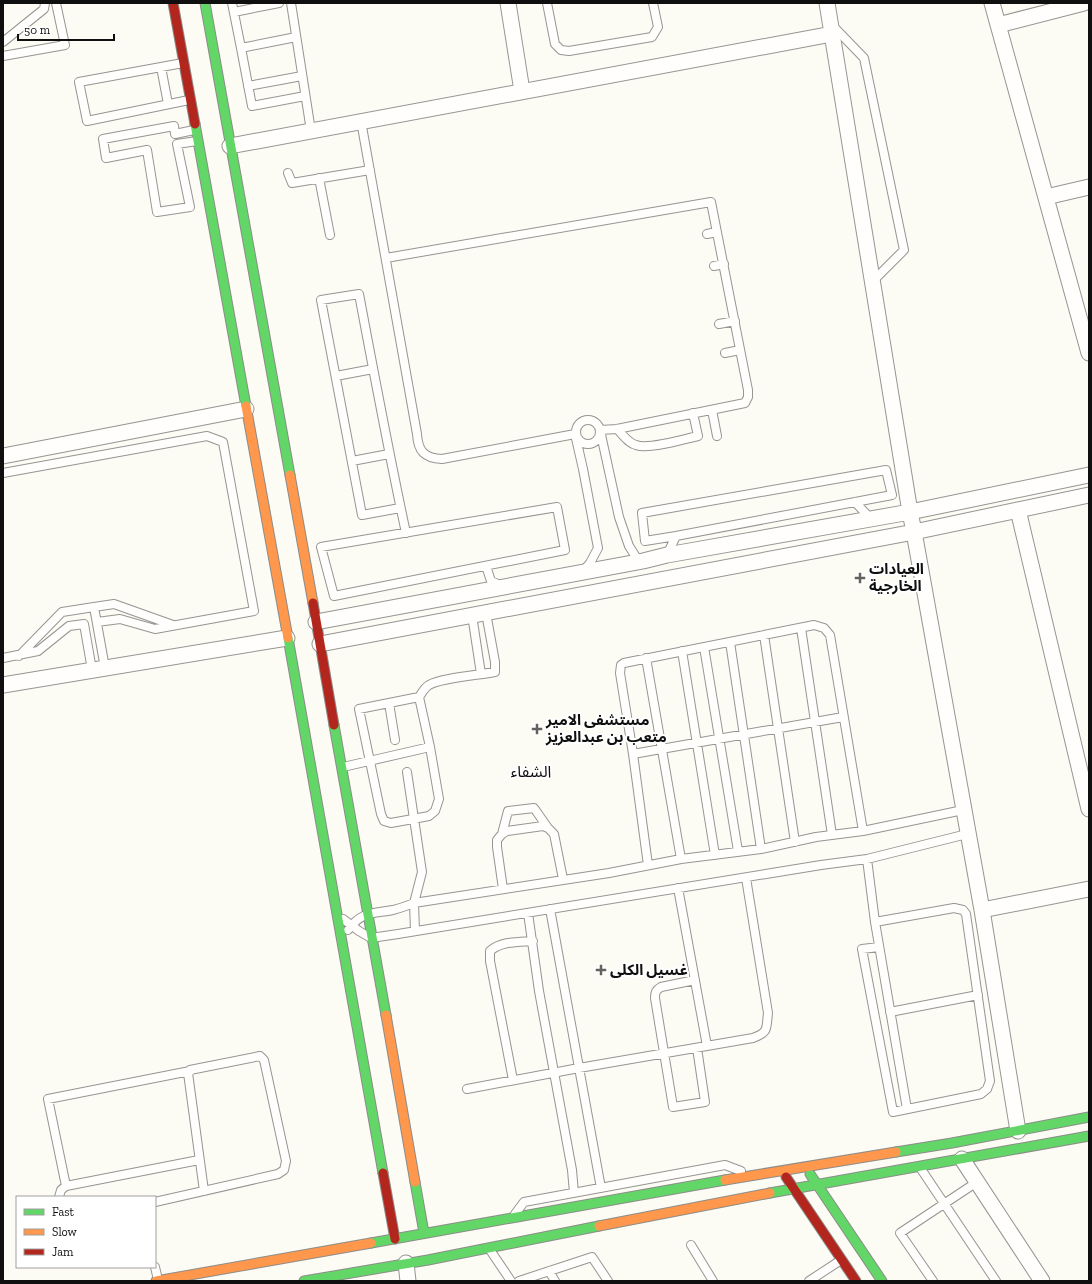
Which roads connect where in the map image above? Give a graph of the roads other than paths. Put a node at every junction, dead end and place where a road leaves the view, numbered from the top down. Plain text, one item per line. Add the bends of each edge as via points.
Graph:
1 (45, 3) edge
2 (56, 3) edge
3 (173, 3) edge
4 (205, 3) edge
5 (232, 3) edge
6 (279, 3) edge
7 (291, 3) edge
8 (508, 3) edge
9 (547, 3) edge
10 (653, 3) edge
11 (827, 3) edge
12 (992, 3) edge
13 (1084, 3) edge
14 (234, 12) junction
15 (998, 25) junction
16 (831, 29) junction
17 (296, 37) junction
18 (3, 42) edge
19 (241, 48) junction
20 (3, 56) edge
21 (184, 63) junction
22 (161, 67) junction
23 (302, 76) junction
24 (248, 86) junction
25 (522, 92) junction
26 (305, 96) junction
27 (190, 100) junction
28 (168, 104) junction
29 (361, 121) junction
30 (195, 130) junction
31 (311, 131) junction
32 (197, 141) junction
33 (230, 146) junction
34 (370, 170) junction
35 (288, 173) dead end
36 (320, 178) junction
37 (1089, 187) edge
38 (1046, 197) junction
39 (717, 232) junction
40 (707, 234) dead end
41 (330, 235) dead end
42 (386, 258) junction
43 (724, 264) junction
44 (714, 266) dead end
45 (872, 282) junction
46 (1083, 306) edge
47 (735, 321) junction
48 (719, 324) dead end
49 (740, 350) junction
50 (725, 353) dead end
51 (1089, 353) edge
52 (373, 370) junction
53 (336, 376) junction
54 (246, 409) junction
55 (712, 410) junction
56 (693, 413) junction
57 (618, 428) junction
58 (600, 430) junction
59 (575, 434) junction
60 (717, 436) dead end
61 (389, 454) junction
62 (3, 456) edge
63 (352, 461) junction
64 (3, 473) edge
65 (1089, 475) edge
66 (1089, 495) edge
67 (855, 502) junction
68 (400, 508) junction
69 (1018, 510) junction
70 (910, 512) junction
71 (871, 519) junction
72 (914, 532) junction
73 (406, 533) junction
74 (676, 536) junction
75 (667, 555) junction
76 (643, 561) junction
77 (486, 566) junction
78 (580, 573) junction
79 (504, 587) junction
80 (475, 592) junction
81 (94, 607) junction
82 (82, 609) junction
83 (479, 614) junction
84 (97, 622) junction
85 (316, 622) junction
86 (84, 624) junction
87 (173, 626) junction
88 (801, 628) junction
89 (764, 635) junction
90 (287, 638) junction
91 (730, 642) junction
92 (320, 644) junction
93 (704, 647) junction
94 (682, 651) junction
95 (19, 656) junction
96 (3, 658) edge
97 (646, 658) junction
98 (99, 669) junction
99 (481, 674) junction
100 (3, 685) edge
101 (419, 697) junction
102 (389, 703) junction
103 (843, 717) junction
104 (815, 722) junction
105 (778, 728) junction
106 (744, 734) junction
107 (719, 739) junction
108 (395, 740) dead end
109 (697, 743) junction
110 (430, 747) junction
111 (661, 749) junction
112 (633, 754) junction
113 (370, 761) junction
114 (338, 768) junction
115 (407, 772) dead end
116 (1089, 809) edge
117 (963, 810) junction
118 (415, 820) junction
119 (548, 828) junction
120 (863, 831) junction
121 (502, 834) junction
122 (967, 834) junction
123 (832, 836) junction
124 (795, 842) junction
125 (762, 849) junction
126 (738, 851) junction
127 (715, 855) junction
128 (681, 859) junction
129 (867, 859) junction
130 (648, 866) junction
131 (746, 878) junction
132 (563, 879) junction
133 (678, 888) junction
134 (503, 889) junction
135 (1089, 889) edge
136 (414, 903) junction
137 (550, 909) junction
138 (982, 910) junction
139 (528, 913) junction
140 (367, 914) junction
141 (338, 915) junction
142 (875, 922) junction
143 (351, 925) junction
144 (415, 931) junction
145 (342, 937) junction
146 (371, 938) junction
147 (532, 941) junction
148 (879, 947) junction
149 (695, 980) junction
150 (978, 995) junction
151 (890, 1012) junction
152 (707, 1046) junction
153 (697, 1048) junction
154 (664, 1054) junction
155 (579, 1068) junction
156 (190, 1071) junction
157 (554, 1072) junction
158 (513, 1080) junction
159 (467, 1089) dead end
160 (907, 1109) junction
161 (1089, 1117) edge
162 (1022, 1130) junction
163 (1089, 1136) edge
164 (1030, 1146) junction
165 (962, 1159) junction
166 (199, 1160) junction
167 (805, 1166) junction
168 (919, 1167) junction
169 (781, 1170) junction
170 (751, 1175) junction
171 (977, 1182) junction
172 (817, 1185) junction
173 (66, 1186) junction
174 (601, 1188) junction
175 (794, 1189) junction
176 (204, 1192) junction
177 (574, 1193) junction
178 (59, 1196) edge
179 (156, 1202) edge
180 (944, 1204) junction
181 (510, 1219) junction
182 (424, 1234) junction
183 (395, 1238) junction
184 (690, 1245) dead end
185 (488, 1248) junction
186 (842, 1260) junction
187 (406, 1263) junction
188 (155, 1268) edge
189 (549, 1271) junction
190 (157, 1281) edge
191 (304, 1281) edge
192 (408, 1281) edge
193 (511, 1281) edge
194 (518, 1281) edge
195 (555, 1281) edge
196 (608, 1281) edge
197 (713, 1281) edge
198 (809, 1281) edge
199 (856, 1281) edge
200 (882, 1281) edge
201 (934, 1281) edge
202 (996, 1281) edge
203 (1042, 1281) edge

1 - 18 lane via 44,9
2 - 20 lane via 66,45
3 - 21 street
4 - 33 street
5 - 14 lane
6 - 14 lane
7 - 17 lane
8 - 25 street
9 - 10 lane via 555,44 561,50 569,51 652,37 658,27
11 - 16 street
12 - 15 street
13 - 15 street
14 - 19 lane
15 - 38 street
16 - 25 street
16 - 45 street
16 - 45 lane via 864,58 904,250
17 - 19 lane
17 - 23 lane
19 - 24 lane
21 - 22 lane
21 - 27 street
22 - 28 lane
22 - 28 lane via 80,82 87,121
23 - 24 lane
23 - 26 lane
24 - 26 lane via 252,106
25 - 29 street
26 - 31 lane
27 - 28 lane
27 - 30 street
29 - 31 street
29 - 34 lane
30 - 32 street
30 - 32 lane via 175,134 174,126 103,140 106,158 147,150 157,212 190,207 177,144
31 - 33 street
32 - 54 street
33 - 85 street
34 - 36 lane
34 - 42 lane
35 - 36 lane via 292,183
36 - 41 lane
37 - 38 street
38 - 46 street
39 - 40 lane
39 - 42 lane via 711,202
39 - 43 lane
42 - 59 lane via 418,446 425,455 442,459
43 - 44 lane
43 - 47 lane
45 - 70 street
46 - 51 street
47 - 48 lane
47 - 49 lane
49 - 50 lane
49 - 55 lane via 748,397 745,403
52 - 53 lane
52 - 53 lane via 359,294 321,300
52 - 61 lane
53 - 63 lane
54 - 62 street
54 - 90 street
55 - 56 lane
55 - 60 lane
56 - 57 lane
56 - 57 lane via 698,436 653,446 636,446
57 - 58 lane
58 - 59 lane via 595,422 586,420 579,423
58 - 59 lane via 596,442 588,445 581,443
58 - 76 lane via 619,517 629,546 636,557
59 - 78 lane via 598,548 590,563
61 - 63 lane
61 - 68 lane
63 - 68 lane via 362,515
64 - 87 lane via 207,436 223,442 254,611
65 - 70 street
66 - 69 street
67 - 71 lane
67 - 74 lane
67 - 74 lane via 892,495 886,470 642,514 645,541
68 - 73 lane
69 - 72 street
69 - 116 street
70 - 71 street
70 - 72 street
71 - 75 street
72 - 83 street
72 - 117 street
73 - 77 lane via 557,507 565,550
73 - 77 lane via 321,548 334,596
74 - 75 lane
75 - 76 street
76 - 78 street
77 - 79 lane via 491,581
78 - 79 street
79 - 80 street
80 - 83 street
80 - 85 street
81 - 82 lane
81 - 84 lane
81 - 87 lane via 114,604
82 - 86 lane
82 - 95 lane via 62,612
83 - 92 street
83 - 99 lane
83 - 99 lane via 496,669 495,672
84 - 87 lane via 120,619 155,629
84 - 98 lane
85 - 92 street
86 - 95 lane via 69,626 38,651
86 - 98 lane
88 - 89 lane
88 - 103 lane via 814,625 824,628 830,635
88 - 104 lane
89 - 91 lane
89 - 105 lane
90 - 98 street
90 - 141 street via 315,771
91 - 93 lane
91 - 106 lane
92 - 114 street
93 - 94 lane
93 - 107 lane
94 - 97 lane
94 - 109 lane
95 - 96 lane
97 - 111 lane
97 - 112 lane via 624,663 620,669
98 - 100 street
99 - 101 lane via 430,684
101 - 102 lane
101 - 110 lane
102 - 108 lane
102 - 113 lane via 359,709
103 - 104 lane
103 - 120 lane
104 - 105 lane
104 - 123 lane
105 - 106 lane
105 - 124 lane
106 - 107 lane
106 - 125 lane
107 - 109 lane
107 - 126 lane
109 - 111 lane
109 - 127 lane
110 - 113 lane
110 - 118 lane via 439,799 435,811 429,816
111 - 112 lane
111 - 128 lane
112 - 130 lane
113 - 114 lane
113 - 118 lane via 384,821 391,824
114 - 140 street
115 - 118 lane
117 - 120 lane
117 - 122 street
118 - 136 lane via 422,872
119 - 121 lane via 544,826 507,831
119 - 121 lane via 534,808 527,808 508,811
119 - 132 lane via 554,834
120 - 123 lane
121 - 134 lane via 497,840 497,847
122 - 129 lane
122 - 138 street
123 - 124 lane
124 - 125 lane
125 - 126 lane
126 - 127 lane
127 - 128 lane
128 - 130 lane
129 - 131 lane
129 - 142 lane
130 - 132 lane
131 - 133 lane
131 - 152 lane via 768,1013 766,1028 762,1035 753,1038
132 - 134 lane
133 - 137 lane
133 - 149 lane
134 - 136 lane
135 - 138 street
136 - 140 lane via 394,910
136 - 144 lane
137 - 139 lane
137 - 155 lane
138 - 162 street
139 - 144 lane
139 - 147 lane
140 - 143 lane
140 - 146 street
141 - 143 lane
141 - 145 street
142 - 148 lane
142 - 150 lane via 954,908 963,910 966,914
143 - 145 lane
143 - 146 lane
144 - 146 lane
145 - 183 street
146 - 182 street
147 - 157 lane
147 - 158 lane via 502,944 490,951
148 - 151 lane
148 - 160 lane via 862,949 893,1112
149 - 152 lane
149 - 154 lane via 662,987 655,992
150 - 151 lane
150 - 160 lane via 990,1081 987,1089 981,1094
151 - 160 lane
152 - 153 lane
153 - 154 lane
153 - 154 lane via 706,1102 672,1107
154 - 155 lane
155 - 157 lane
155 - 174 lane
156 - 166 lane via 188,1078
156 - 173 lane via 48,1098
156 - 176 lane via 260,1056 264,1060 286,1161 284,1170 278,1174
157 - 158 lane
157 - 177 lane
158 - 159 lane
161 - 162 street
162 - 164 street
162 - 167 street
163 - 164 street
164 - 165 street
165 - 168 street
165 - 171 street
166 - 173 lane
166 - 176 lane
167 - 169 street
167 - 172 street
168 - 172 street
168 - 180 lane
169 - 170 street
169 - 175 street
170 - 174 lane via 725,1165
170 - 181 street
171 - 180 lane
171 - 203 street
172 - 175 street
172 - 200 street
173 - 178 lane
174 - 177 lane
175 - 185 street
175 - 186 street
176 - 179 lane
177 - 181 lane via 524,1202
180 - 201 lane via 900,1233
180 - 202 lane
181 - 182 street
182 - 183 street
183 - 190 street
184 - 197 lane
185 - 187 street
185 - 193 lane
186 - 198 lane
186 - 199 street
187 - 191 street
187 - 192 street
188 - 190 lane
189 - 194 lane
189 - 195 lane
189 - 196 lane via 592,1257

